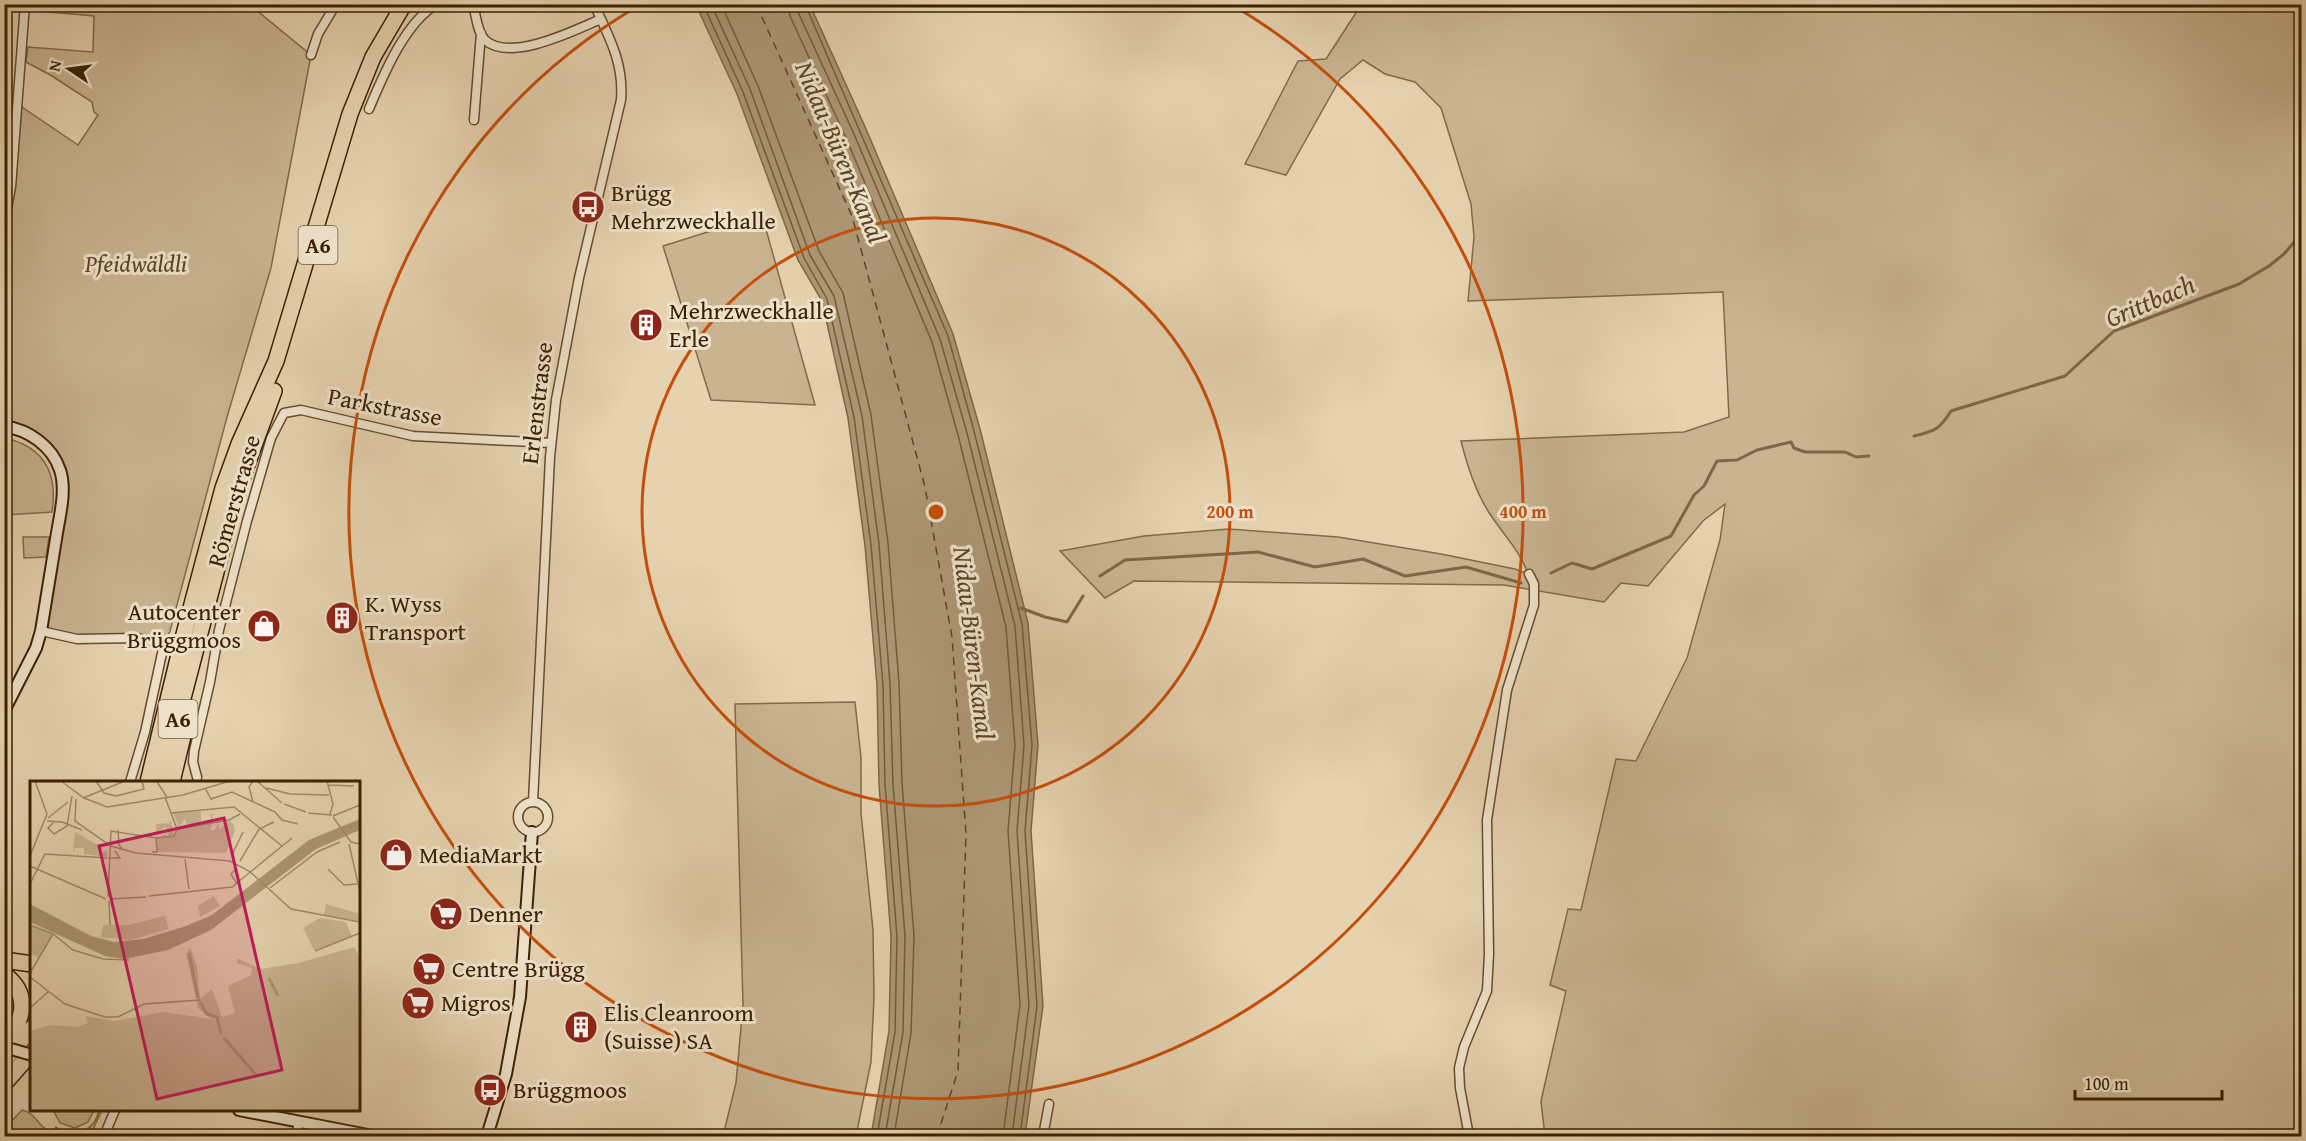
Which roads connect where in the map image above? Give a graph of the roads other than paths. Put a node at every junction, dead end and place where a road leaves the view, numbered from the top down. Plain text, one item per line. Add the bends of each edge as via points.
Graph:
1 (25, 4) edge
2 (336, 4) edge
3 (404, 4) edge
4 (413, 4) edge
5 (437, 4) edge
6 (473, 4) edge
7 (594, 4) edge
8 (601, 19) junction
9 (480, 33) junction
10 (311, 55) dead end
11 (369, 108) dead end
12 (474, 120) dead end
13 (4, 237) edge
14 (284, 413) joint
15 (5, 426) edge
16 (551, 444) junction
17 (230, 490) junction
18 (1529, 574) dead end
19 (41, 631) junction
20 (194, 655) junction
21 (4, 711) edge
22 (197, 777) dead end
23 (131, 781) edge
24 (148, 781) edge
25 (162, 781) edge
26 (172, 781) edge
27 (533, 802) junction
28 (531, 831) junction
29 (4, 960) edge
30 (30, 964) edge
31 (4, 974) edge
32 (30, 1030) edge
33 (4, 1047) edge
34 (30, 1054) edge
35 (30, 1056) edge
36 (4, 1061) edge
37 (4, 1084) edge
38 (1048, 1104) dead end
39 (115, 1111) edge
40 (244, 1111) edge
41 (299, 1122) junction
42 (105, 1137) edge
43 (296, 1137) edge
44 (373, 1137) edge
45 (487, 1137) edge
46 (1043, 1137) edge
47 (1469, 1137) edge

1 - 13 street
2 - 10 street
3 - 17 highway, A6 via 354,103 276,362 239,444
4 - 17 highway, A6 via 381,60 357,116 284,364
5 - 11 street via 424,14 398,50
6 - 9 street
7 - 8 street, Erlenstrasse
8 - 9 street via 553,40 525,46 493,44
8 - 16 street, Erlenstrasse via 619,63 621,100 563,353
9 - 12 street
14 - 16 street, Parkstrasse via 302,410 413,436
14 - 22 street, Römerstrasse via 268,446 226,598 194,751
15 - 19 main road via 42,442 62,476 61,507
16 - 27 street, Erlenstrasse
17 - 20 highway, A6
17 - 24 highway, A6 via 183,638
18 - 47 street via 1534,589 1530,622 1507,690 1487,820 1486,991 1460,1068
19 - 21 main road
19 - 23 street via 77,639 137,638 164,644
20 - 25 highway, A6
20 - 26 highway
27 - 28 street via 521,808 518,816 523,828
27 - 28 street via 545,808 548,817 541,829
28 - 45 main road via 520,997 506,1074
29 - 30 highway
31 - 33 highway via 16,986 22,1010 16,1031
32 - 36 highway
33 - 34 main road, bridge
35 - 37 highway
38 - 46 street
39 - 42 street
40 - 41 main road
41 - 43 street
41 - 44 main road

